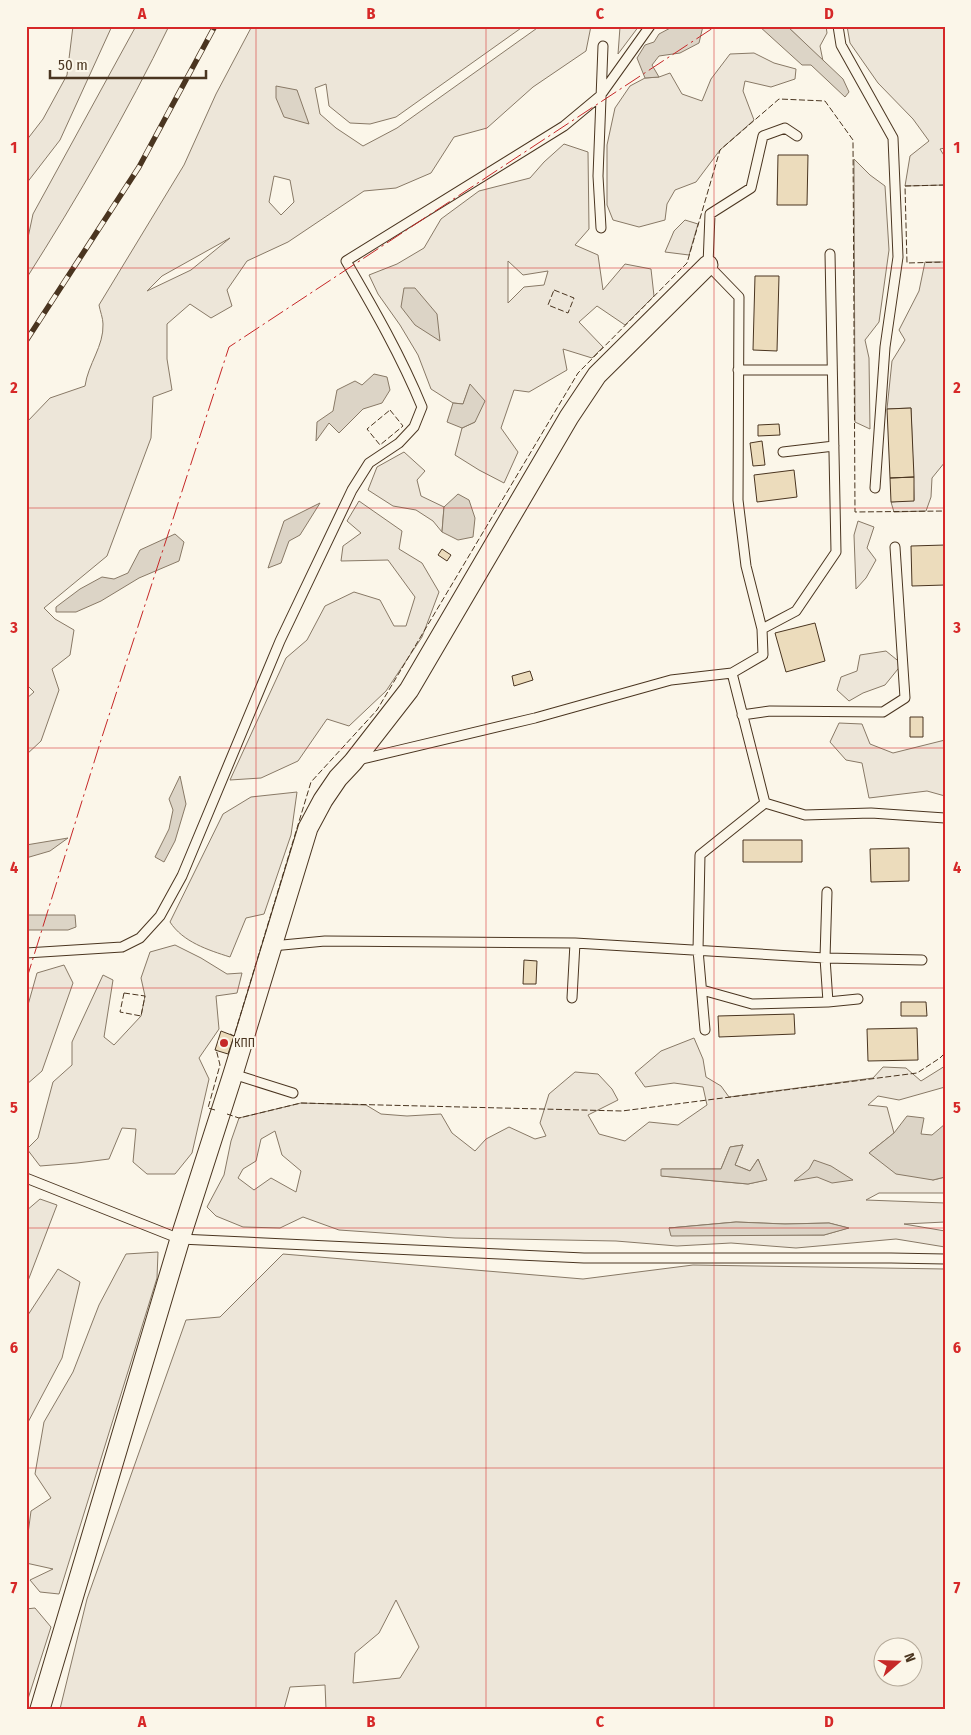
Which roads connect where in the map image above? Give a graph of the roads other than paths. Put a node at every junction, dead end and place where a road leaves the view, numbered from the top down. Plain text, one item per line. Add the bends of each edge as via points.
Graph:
1 (650, 26) edge
2 (838, 26) edge
3 (603, 46) dead end
4 (600, 96) junction
5 (797, 136) dead end
6 (601, 228) dead end
7 (830, 254) dead end
8 (708, 264) junction
9 (738, 370) junction
10 (832, 370) junction
11 (834, 446) junction
12 (783, 452) dead end
13 (875, 488) dead end
14 (895, 547) dead end
15 (762, 628) junction
16 (732, 673) junction
17 (742, 715) junction
18 (352, 762) junction
19 (765, 803) junction
20 (945, 818) edge
21 (826, 892) dead end
22 (575, 943) junction
23 (272, 946) junction
24 (698, 950) junction
25 (26, 953) edge
26 (825, 958) junction
27 (922, 960) dead end
28 (702, 990) junction
29 (572, 998) dead end
30 (858, 999) dead end
31 (828, 1002) junction
32 (705, 1030) dead end
33 (233, 1074) junction
34 (293, 1093) dead end
35 (26, 1178) edge
36 (180, 1239) junction
37 (945, 1260) edge
38 (40, 1709) edge

1 - 4 lane
2 - 13 lane via 841,45 893,138 898,257 885,347
3 - 4 lane
4 - 6 lane via 598,176
4 - 25 lane via 564,126 346,262 389,335 422,407 414,426 399,443 369,463 352,490 280,641 182,876 160,916 140,938 122,947
5 - 8 lane via 784,128 763,136 751,188 710,214
7 - 10 lane
8 - 9 lane via 739,297
8 - 18 street via 597,375 569,416 409,690
9 - 10 lane
9 - 15 lane via 738,500 746,566
10 - 11 lane
11 - 12 lane
11 - 15 lane via 836,552 796,611
14 - 17 lane via 905,698 883,712 770,711
15 - 16 lane via 764,655
16 - 17 lane
16 - 18 lane via 671,680 535,718
17 - 19 lane
18 - 23 street via 338,778 308,828
19 - 20 lane via 805,815 871,813
19 - 24 lane via 700,855
21 - 26 lane
22 - 23 lane via 325,941
22 - 24 lane
22 - 29 lane
23 - 33 street
24 - 26 lane
24 - 28 lane
26 - 27 lane
26 - 31 lane
28 - 31 lane via 752,1004
28 - 32 lane
30 - 31 lane
33 - 34 lane
33 - 36 street
35 - 36 lane
36 - 37 lane via 584,1258
36 - 38 street

